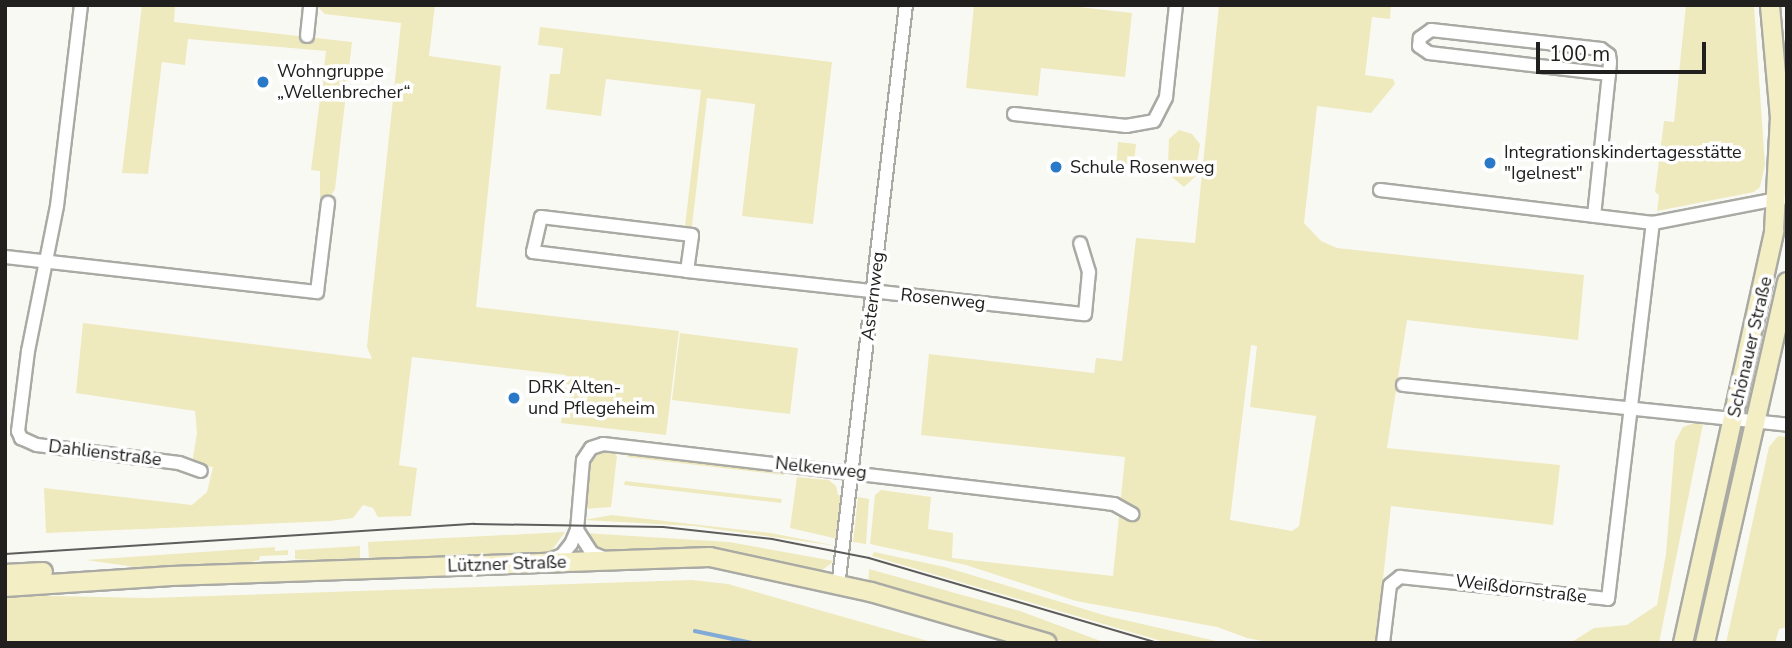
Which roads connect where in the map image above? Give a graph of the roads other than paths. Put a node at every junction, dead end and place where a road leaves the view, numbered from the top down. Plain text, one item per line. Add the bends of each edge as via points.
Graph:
1 (81, 5) edge
2 (310, 5) edge
3 (906, 5) edge
4 (1176, 5) edge
5 (1770, 5) edge
6 (307, 36) dead end
7 (1609, 74) junction
8 (1014, 114) dead end
9 (1380, 190) dead end
10 (1784, 201) edge
11 (328, 203) dead end
12 (1594, 216) junction
13 (1653, 223) junction
14 (1080, 243) dead end
15 (5, 257) edge
16 (47, 262) junction
17 (687, 271) junction
18 (1787, 282) edge
19 (873, 291) junction
20 (1403, 385) dead end
21 (1630, 411) junction
22 (1744, 421) junction
23 (1787, 425) edge
24 (201, 471) dead end
25 (852, 472) junction
26 (1132, 514) dead end
27 (577, 530) junction
28 (609, 560) junction
29 (542, 563) junction
30 (5, 574) edge
31 (172, 576) junction
32 (5, 587) edge
33 (838, 587) junction
34 (1005, 643) edge
35 (1047, 643) edge
36 (1383, 643) edge
37 (1683, 643) edge
38 (1704, 643) edge

1 - 16 street, Dahlienstraße
2 - 6 street
3 - 19 street, Asternweg
4 - 8 street via 1166,97 1154,121 1126,126
5 - 10 main road, Schönauer Straße
7 - 7 street via 1609,55 1601,50 1431,30 1420,38 1419,46 1429,53
7 - 12 street
9 - 12 street
10 - 13 street
10 - 22 main road, Schönauer Straße via 1763,295
11 - 16 street via 317,292
12 - 13 street
13 - 21 street, Weißdornstraße
14 - 19 street, Rosenweg via 1089,272 1085,314
15 - 16 street
16 - 24 street, Dahlienstraße via 28,351 18,423 21,438 37,445 179,463
17 - 17 street, Rosenweg via 533,252 541,217 692,235
17 - 19 street, Rosenweg
18 - 22 main road, Schönauer Straße
19 - 25 street, Asternweg
20 - 21 street
21 - 22 street
21 - 36 street, Weißdornstraße via 1608,599 1400,577 1390,586
22 - 23 street
22 - 37 main road, Schönauer Straße
22 - 38 main road, Schönauer Straße
25 - 26 street, Nelkenweg via 1114,504
25 - 27 street, Nelkenweg via 603,444 591,448 583,460
25 - 33 street, Asternweg
27 - 28 street via 592,553
27 - 29 street via 562,555
28 - 29 main road, Lützner Straße
28 - 33 main road, Lützner Straße via 710,557
29 - 31 main road, Lützner Straße
30 - 31 main road, Lützner Straße via 85,569
31 - 32 main road, Lützner Straße
33 - 34 main road, Lützner Straße via 876,605
33 - 35 main road, Lützner Straße via 871,592

